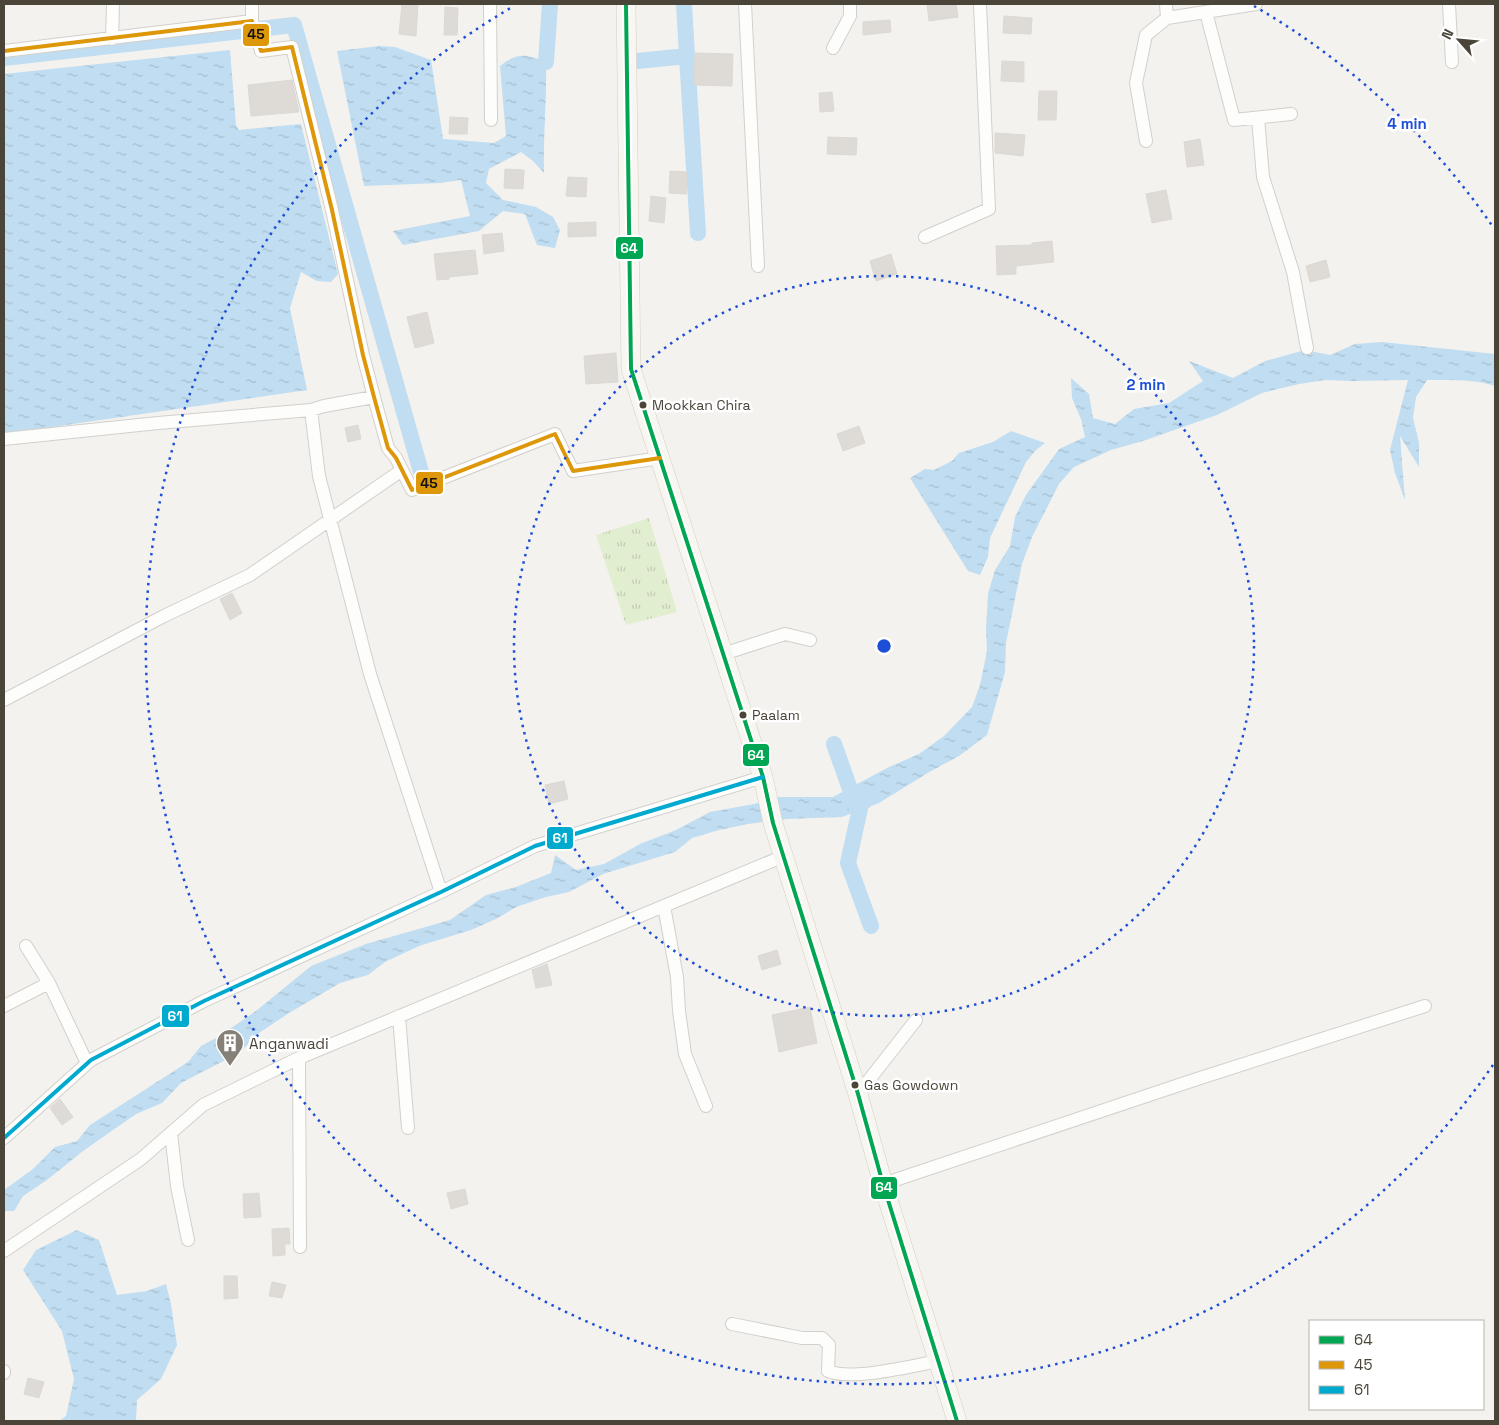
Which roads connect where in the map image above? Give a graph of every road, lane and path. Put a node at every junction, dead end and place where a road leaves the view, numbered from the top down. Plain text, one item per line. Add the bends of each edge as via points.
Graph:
1 (113, 4) edge
2 (252, 4) edge
3 (490, 4) edge
4 (626, 4) edge
5 (745, 4) edge
6 (850, 4) edge
7 (980, 4) edge
8 (1166, 4) edge
9 (1256, 4) edge
10 (1449, 4) edge
11 (1206, 12) junction
12 (1166, 18) junction
13 (253, 23) junction
14 (112, 39) junction
15 (833, 48) dead end
16 (4, 51) edge
17 (1452, 62) dead end
18 (1290, 114) dead end
19 (1258, 118) junction
20 (491, 120) dead end
21 (1146, 141) dead end
22 (925, 237) dead end
23 (758, 266) dead end
24 (1307, 348) dead end
25 (374, 397) junction
26 (311, 410) junction
27 (4, 439) edge
28 (660, 458) junction
29 (402, 470) junction
30 (330, 520) junction
31 (810, 640) dead end
32 (723, 654) junction
33 (4, 700) edge
34 (763, 778) junction
35 (784, 856) junction
36 (442, 892) junction
37 (664, 906) junction
38 (26, 946) dead end
39 (49, 983) junction
40 (4, 1006) edge
41 (1425, 1006) dead end
42 (399, 1016) junction
43 (916, 1020) dead end
44 (298, 1058) junction
45 (87, 1063) junction
46 (858, 1094) junction
47 (706, 1106) dead end
48 (408, 1128) dead end
49 (171, 1133) junction
50 (4, 1138) edge
51 (883, 1184) junction
52 (188, 1240) dead end
53 (300, 1247) dead end
54 (4, 1251) edge
55 (732, 1324) dead end
56 (938, 1361) junction
57 (957, 1421) edge

1 - 14 street
2 - 13 street
3 - 20 street
4 - 28 main road via 631,369
5 - 23 street
6 - 15 street via 850,16
7 - 22 street via 989,209
8 - 12 street
9 - 11 street
10 - 17 street
11 - 12 street
11 - 19 street via 1234,120
12 - 21 street via 1146,35 1136,83
13 - 14 street
13 - 25 street via 261,51 292,47
14 - 16 street
18 - 19 street
19 - 24 street via 1263,177 1292,272
25 - 26 street
25 - 29 street via 388,448
26 - 27 street
26 - 30 street via 319,476
28 - 29 street via 573,470 555,434 412,490
28 - 32 main road
29 - 30 street
30 - 33 street via 250,575
30 - 36 street via 370,674
31 - 32 street via 785,634
32 - 34 main road
34 - 35 main road
34 - 36 street via 535,846
35 - 37 street
35 - 46 main road
36 - 45 street via 204,1001
37 - 42 street
37 - 47 street via 677,977 684,1054
38 - 39 street
39 - 40 street
39 - 45 street
41 - 51 street
42 - 44 street
42 - 48 street
43 - 46 street
44 - 49 street via 204,1105
44 - 53 street
45 - 50 street
46 - 51 main road
49 - 52 street
49 - 54 street via 141,1159
51 - 56 main road
55 - 56 street via 802,1338 822,1338 829,1345 828,1371 834,1373 855,1374
56 - 57 main road

